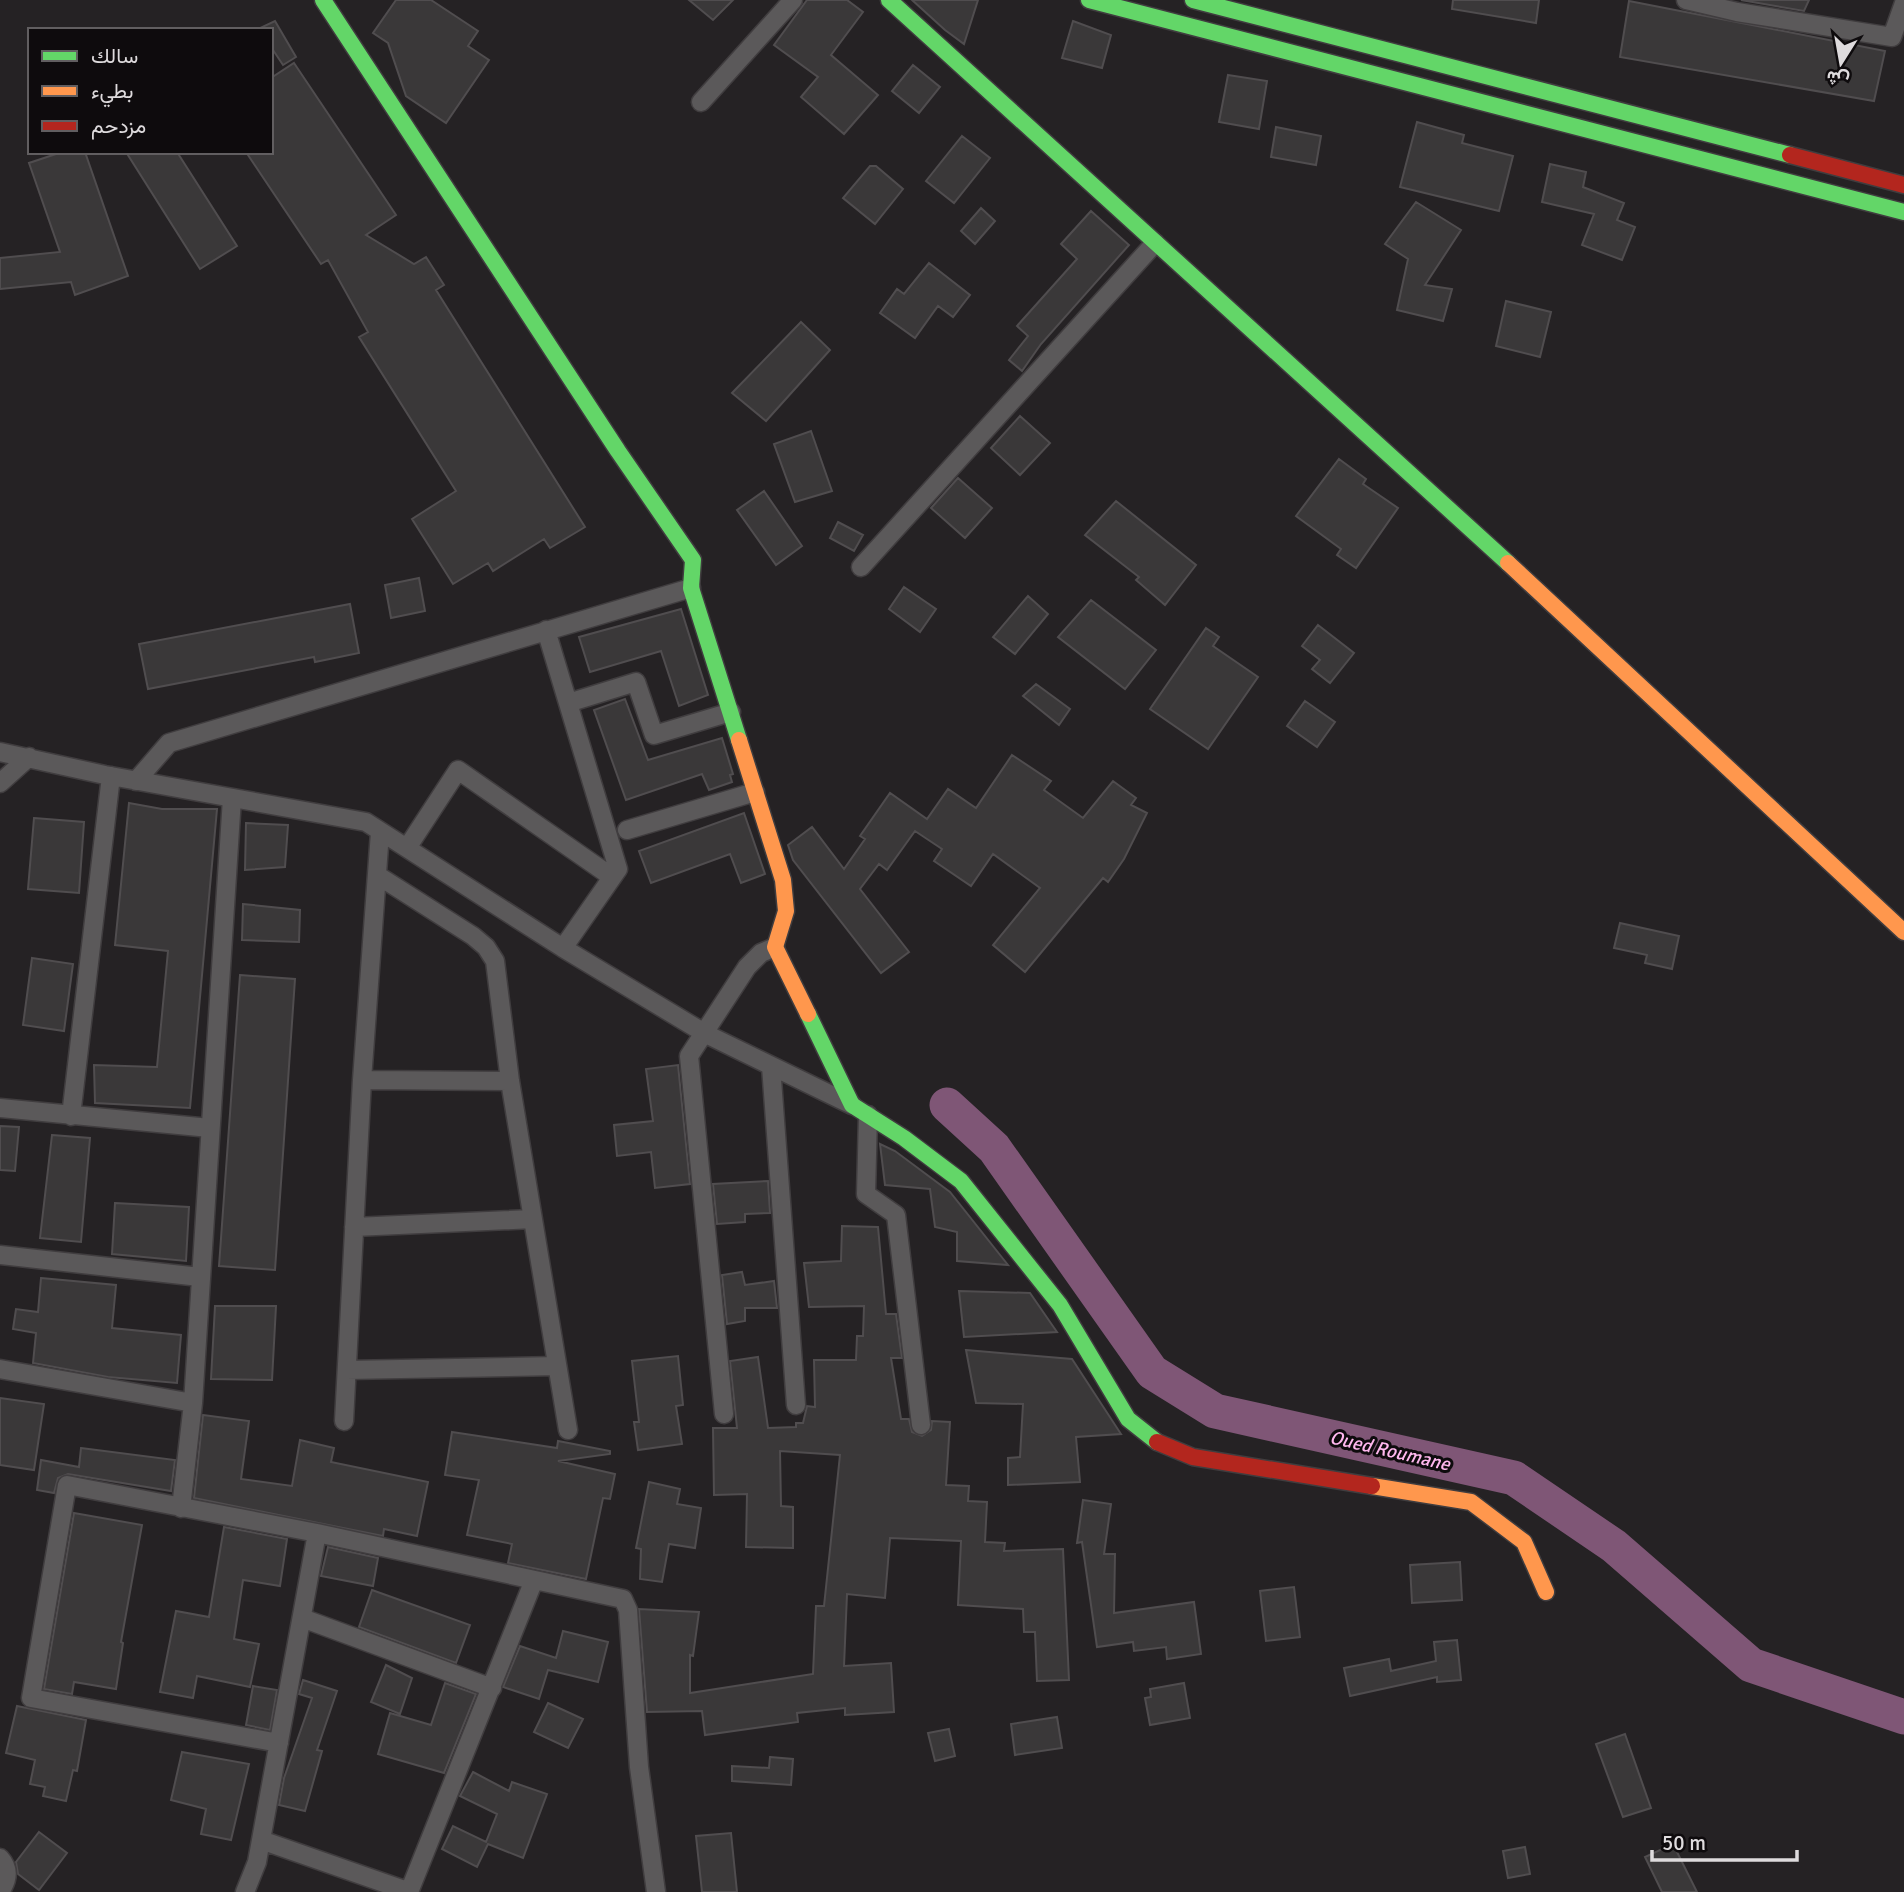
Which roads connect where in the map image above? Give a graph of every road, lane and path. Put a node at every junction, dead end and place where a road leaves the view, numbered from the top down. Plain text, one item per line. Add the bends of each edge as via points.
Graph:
1 (323, 0) edge
2 (793, 0) edge
3 (888, 0) edge
4 (1089, 0) edge
5 (1194, 0) edge
6 (1686, 0) edge
7 (1904, 4) edge
8 (701, 102) dead end
9 (1904, 185) edge
10 (1904, 212) edge
11 (1156, 243) junction
12 (861, 567) dead end
13 (691, 588) junction
14 (546, 630) junction
15 (568, 702) junction
16 (730, 712) junction
17 (0, 752) edge
18 (29, 757) junction
19 (111, 776) junction
20 (136, 781) junction
21 (0, 783) edge
22 (755, 792) junction
23 (232, 798) junction
24 (627, 830) dead end
25 (380, 832) junction
26 (407, 848) junction
27 (377, 875) junction
28 (612, 877) junction
29 (1904, 932) edge
30 (775, 947) junction
31 (563, 948) junction
32 (706, 1034) junction
33 (771, 1066) junction
34 (362, 1080) junction
35 (510, 1081) junction
36 (852, 1105) junction
37 (0, 1108) edge
38 (867, 1115) junction
39 (71, 1116) junction
40 (210, 1128) junction
41 (533, 1219) junction
42 (354, 1227) junction
43 (0, 1255) edge
44 (200, 1277) junction
45 (557, 1366) junction
46 (0, 1368) edge
47 (347, 1370) junction
48 (193, 1403) junction
49 (796, 1405) dead end
50 (724, 1415) dead end
51 (344, 1422) dead end
52 (921, 1426) dead end
53 (568, 1430) dead end
54 (181, 1508) junction
55 (317, 1533) junction
56 (534, 1580) junction
57 (1546, 1592) dead end
58 (302, 1618) junction
59 (492, 1688) junction
60 (279, 1743) junction
61 (261, 1840) junction
62 (0, 1858) edge
63 (0, 1892) edge
64 (245, 1892) edge
65 (409, 1892) edge
66 (656, 1892) edge

1 - 13 street via 693,560
2 - 8 street
3 - 11 street
4 - 10 street
5 - 9 street
6 - 7 street via 1892,37
11 - 12 street
11 - 29 street
13 - 14 street
13 - 16 street
14 - 15 street
14 - 20 street via 169,743
15 - 16 street via 636,682 654,735
15 - 28 street via 618,869
16 - 22 street
17 - 18 street
18 - 19 street
18 - 21 street
19 - 20 street
19 - 39 street
20 - 23 street
22 - 24 street
22 - 30 street via 783,880 786,911
23 - 25 street via 366,822
23 - 40 street
25 - 26 street
25 - 27 street
26 - 28 street via 458,770
26 - 31 street
27 - 34 street
27 - 35 street via 486,947 498,975
28 - 31 street
30 - 32 street via 747,967
30 - 36 street
31 - 32 street
32 - 33 street
32 - 50 street via 690,1056
33 - 36 street
33 - 49 street
34 - 35 street
34 - 42 street
35 - 41 street
36 - 38 street
37 - 39 street
38 - 52 street via 866,1195 897,1215
38 - 57 street via 961,1181 1060,1305 1128,1419 1160,1444 1193,1457 1471,1502 1524,1542
39 - 40 street
40 - 44 street
41 - 42 street
41 - 45 street
42 - 47 street
43 - 44 street
44 - 48 street
45 - 47 street
45 - 53 street
46 - 48 street
47 - 51 street
48 - 54 street
54 - 55 street
54 - 60 street via 67,1485 31,1698
55 - 56 street
55 - 58 street
56 - 59 street
56 - 66 street via 623,1599 627,1604 639,1767
58 - 59 street
58 - 60 street
59 - 65 street
60 - 61 street
61 - 64 street
61 - 65 street
62 - 63 street via 7,1868 7,1881

